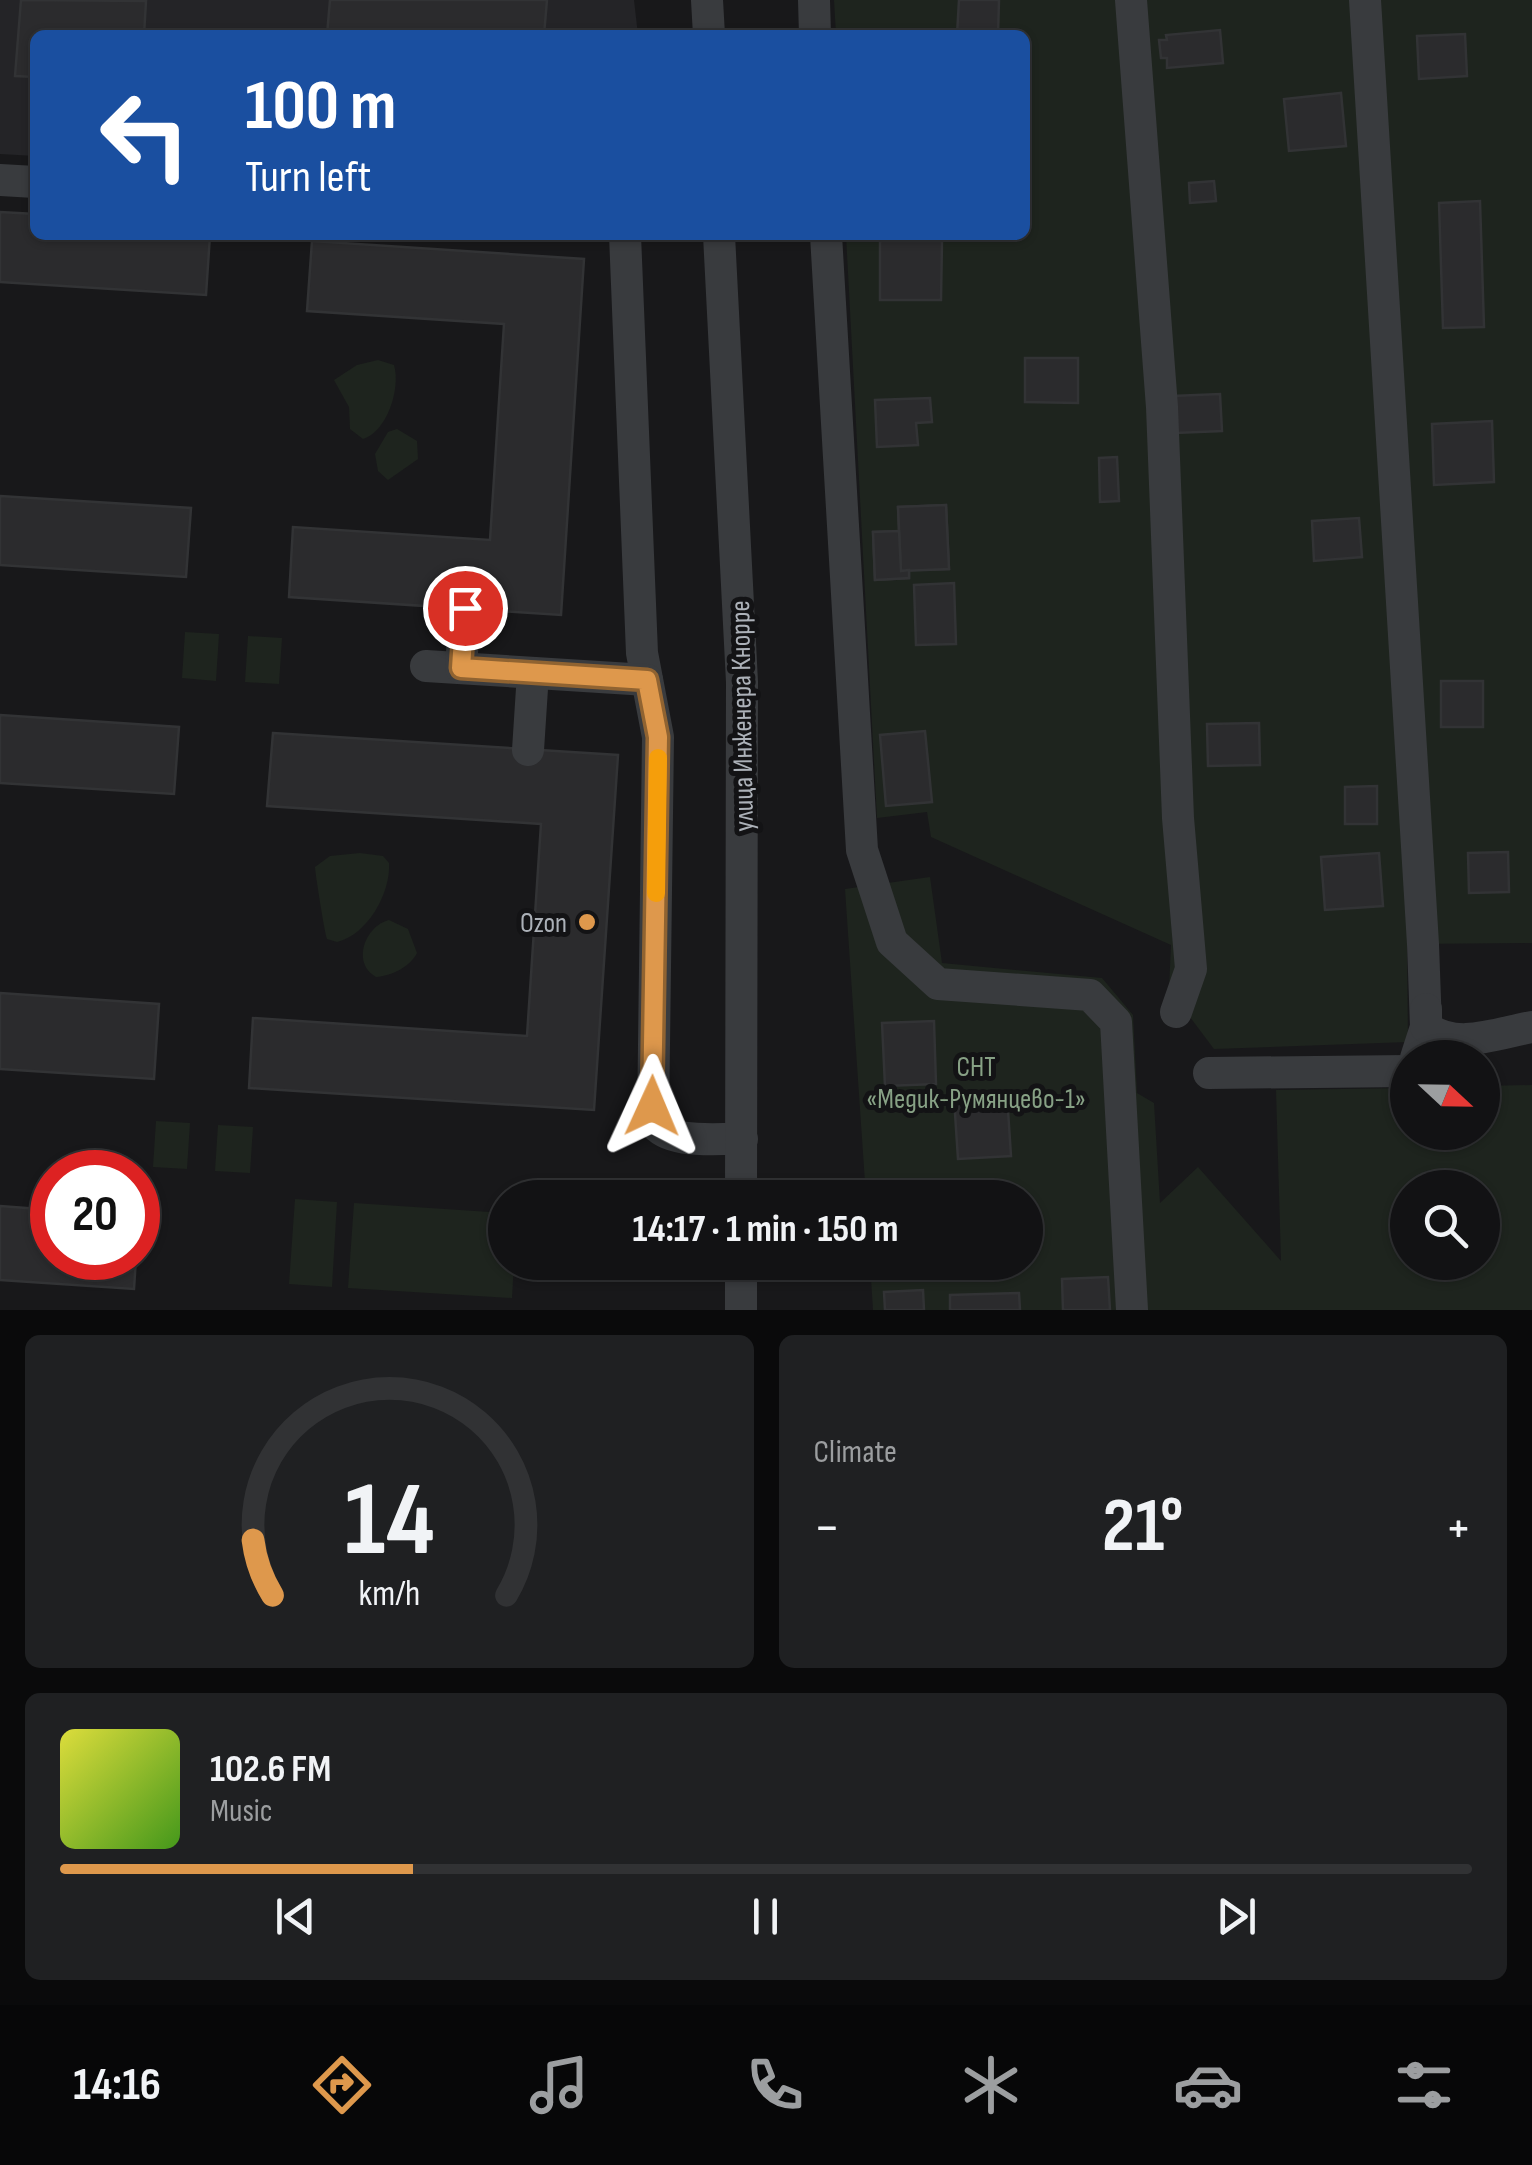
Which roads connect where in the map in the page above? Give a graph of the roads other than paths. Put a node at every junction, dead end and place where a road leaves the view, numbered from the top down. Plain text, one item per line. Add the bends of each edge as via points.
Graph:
1 (708, 0) edge
2 (814, 0) edge
3 (1131, 0) edge
4 (1366, 0) edge
5 (709, 30) edge
6 (815, 30) edge
7 (0, 180) edge
8 (30, 182) edge
9 (625, 240) edge
10 (720, 240) edge
11 (826, 240) edge
12 (465, 608) dead end
13 (426, 666) dead end
14 (461, 668) junction
15 (533, 672) junction
16 (647, 680) junction
17 (528, 750) dead end
18 (1176, 1012) dead end
19 (1532, 1027) edge
20 (1421, 1040) edge
21 (1462, 1040) edge
22 (1390, 1071) edge
23 (1209, 1073) dead end
24 (742, 1139) junction
25 (742, 1180) edge
26 (741, 1280) edge
27 (741, 1310) edge
28 (1132, 1310) edge

1 - 5 street
2 - 6 street
3 - 18 street via 1162,407 1178,818 1191,969
4 - 20 street
7 - 8 street
9 - 16 street
10 - 24 street, улица Инженера Кнорре via 742,682
11 - 28 street via 862,850 892,942 938,984 1090,995 1116,1022
12 - 14 street
13 - 14 street
14 - 15 street
15 - 16 street
15 - 17 street
16 - 24 street via 658,737 653,1122 674,1136
19 - 21 street
22 - 23 street
24 - 25 street, улица Инженера Кнорре
26 - 27 street

